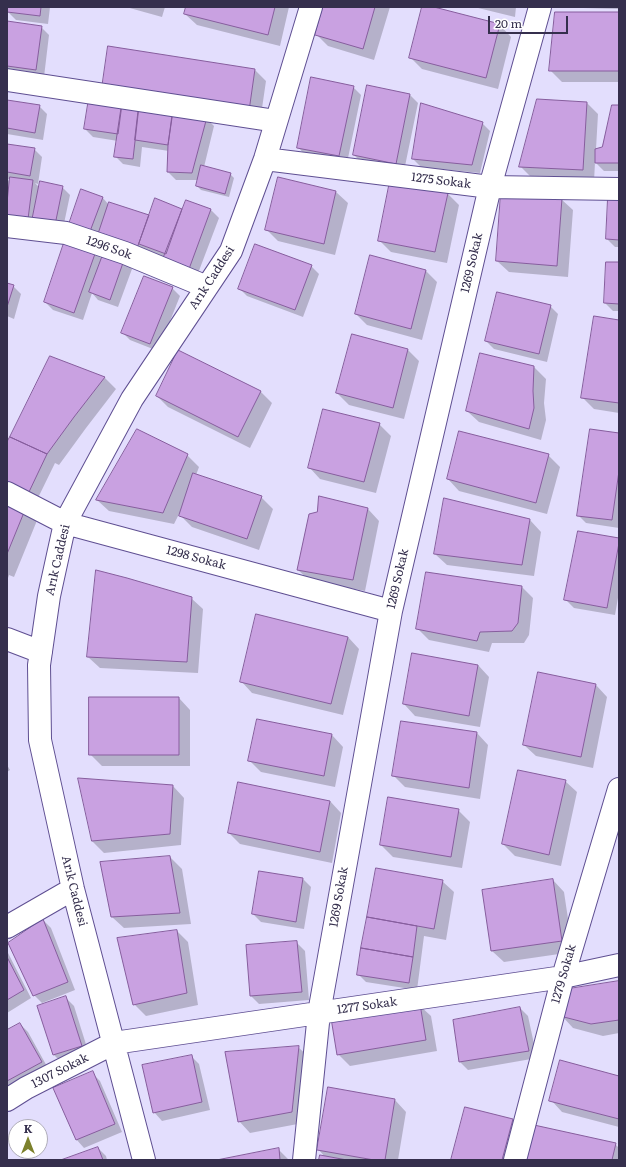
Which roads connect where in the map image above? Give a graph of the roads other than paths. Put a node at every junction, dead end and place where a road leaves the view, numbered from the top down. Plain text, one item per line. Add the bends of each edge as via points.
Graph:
1 (311, 7) edge
2 (540, 7) edge
3 (7, 80) edge
4 (276, 121) junction
5 (265, 159) junction
6 (490, 187) junction
7 (619, 189) edge
8 (7, 226) edge
9 (207, 287) junction
10 (7, 493) edge
11 (65, 523) junction
12 (391, 611) junction
13 (7, 639) edge
14 (41, 652) junction
15 (619, 789) edge
16 (73, 889) junction
17 (7, 927) edge
18 (619, 965) edge
19 (563, 976) junction
20 (319, 1013) junction
21 (114, 1043) junction
22 (7, 1100) edge
23 (144, 1160) edge
24 (304, 1160) edge
25 (514, 1160) edge

1 - 4 street, Arık Caddesi
2 - 6 street, 1269 Sokak
3 - 4 street
4 - 5 street, Arık Caddesi
5 - 6 street, 1275 Sokak
5 - 9 street, Arık Caddesi via 232,252
6 - 7 street, 1275 Sokak
6 - 12 street, 1269 Sokak
8 - 9 street, 1296 Sok via 66,233 125,253
9 - 11 street, Arık Caddesi via 132,399
10 - 11 street, 1298 Sokak
11 - 12 street, 1298 Sokak
11 - 14 street, Arık Caddesi via 49,596
12 - 20 street, 1269 Sokak
13 - 14 street
14 - 16 street, Arık Caddesi via 38,665 40,740
15 - 19 street, 1279 Sokak
16 - 17 street
16 - 21 street, Arık Caddesi
18 - 19 street, 1277 Sokak
19 - 20 street, 1277 Sokak
19 - 25 street, 1279 Sokak
20 - 21 street, 1277 Sokak
20 - 24 street, 1269 Sokak
21 - 22 street, 1307 Sokak
21 - 23 street, Arık Caddesi

